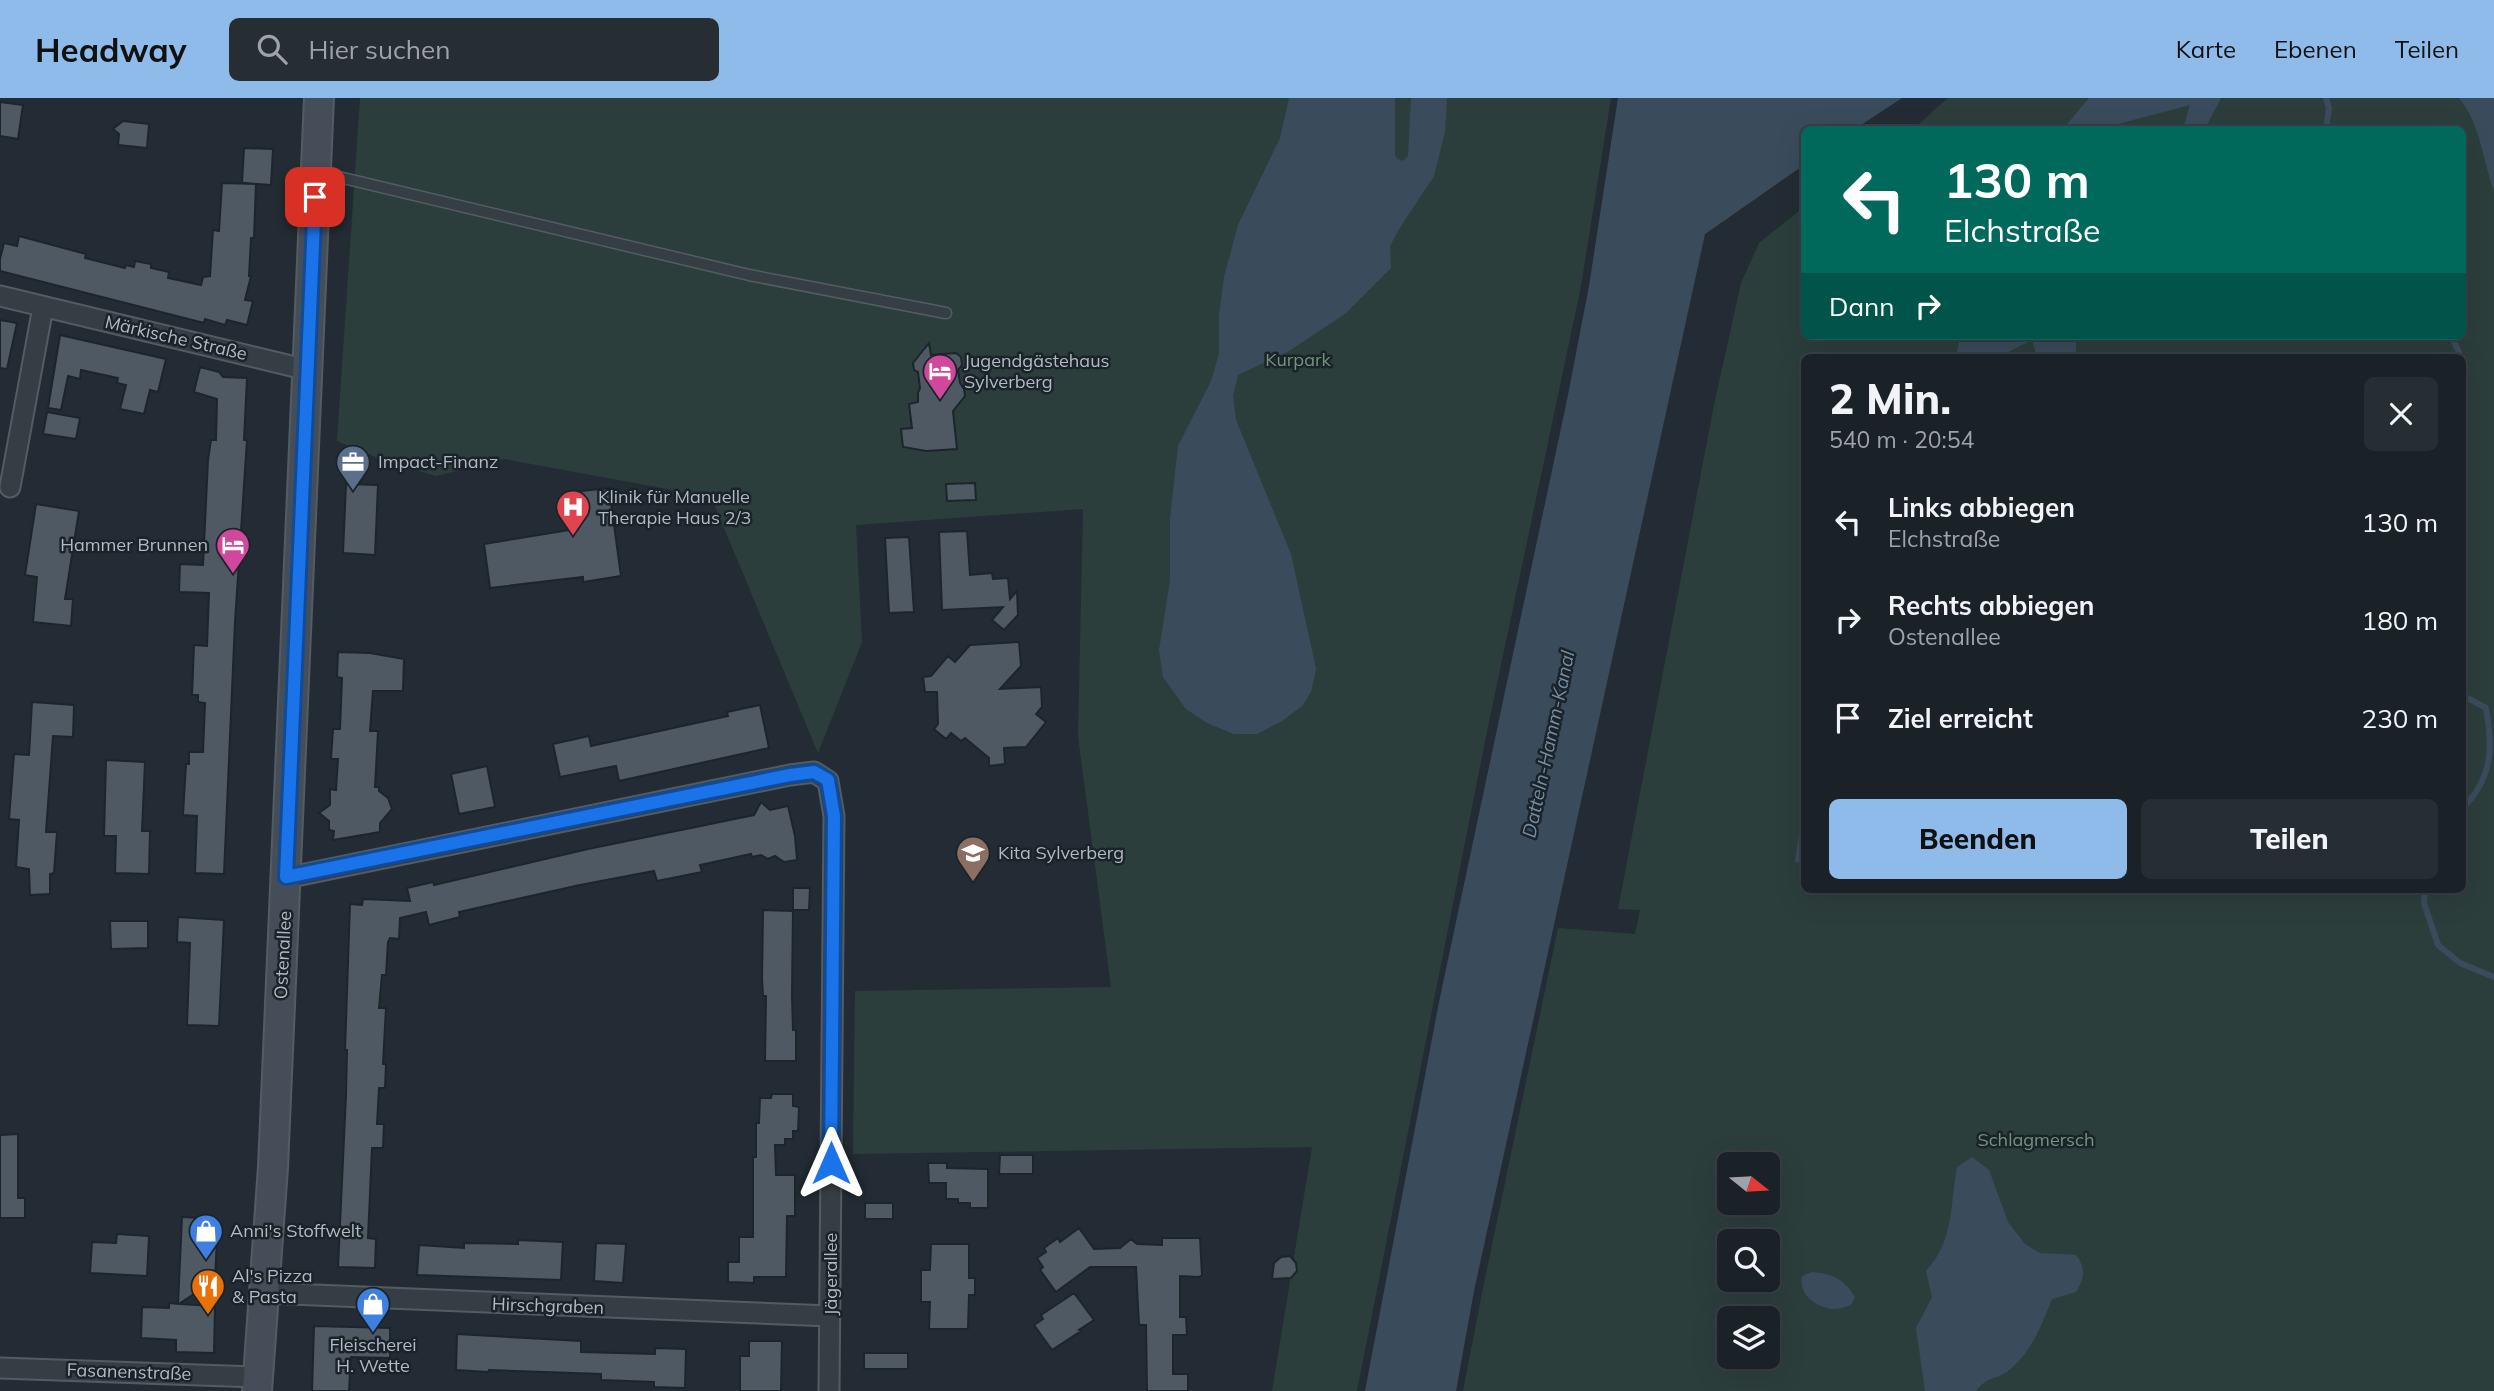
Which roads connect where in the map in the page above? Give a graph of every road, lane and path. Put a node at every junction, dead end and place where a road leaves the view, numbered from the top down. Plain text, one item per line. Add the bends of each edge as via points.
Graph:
1 (319, 98) edge
2 (316, 172) junction
3 (0, 296) edge
4 (43, 307) junction
5 (946, 313) dead end
6 (308, 370) junction
7 (10, 487) dead end
8 (286, 877) junction
9 (266, 1293) junction
10 (831, 1316) junction
11 (0, 1368) edge
12 (257, 1384) edge
13 (829, 1391) edge

1 - 2 main road, Ostenallee
2 - 5 lane via 749,275
2 - 6 main road, Ostenallee
3 - 4 street, Märkische Straße
4 - 6 street, Märkische Straße
4 - 7 street
6 - 8 main road, Ostenallee
8 - 9 main road, Ostenallee
8 - 10 street, Jägerallee via 790,775 814,772 828,780 834,816
9 - 10 street, Hirschgraben
9 - 12 main road, Ostenallee
10 - 13 street, Jägerallee
11 - 12 street, Fasanenstraße

